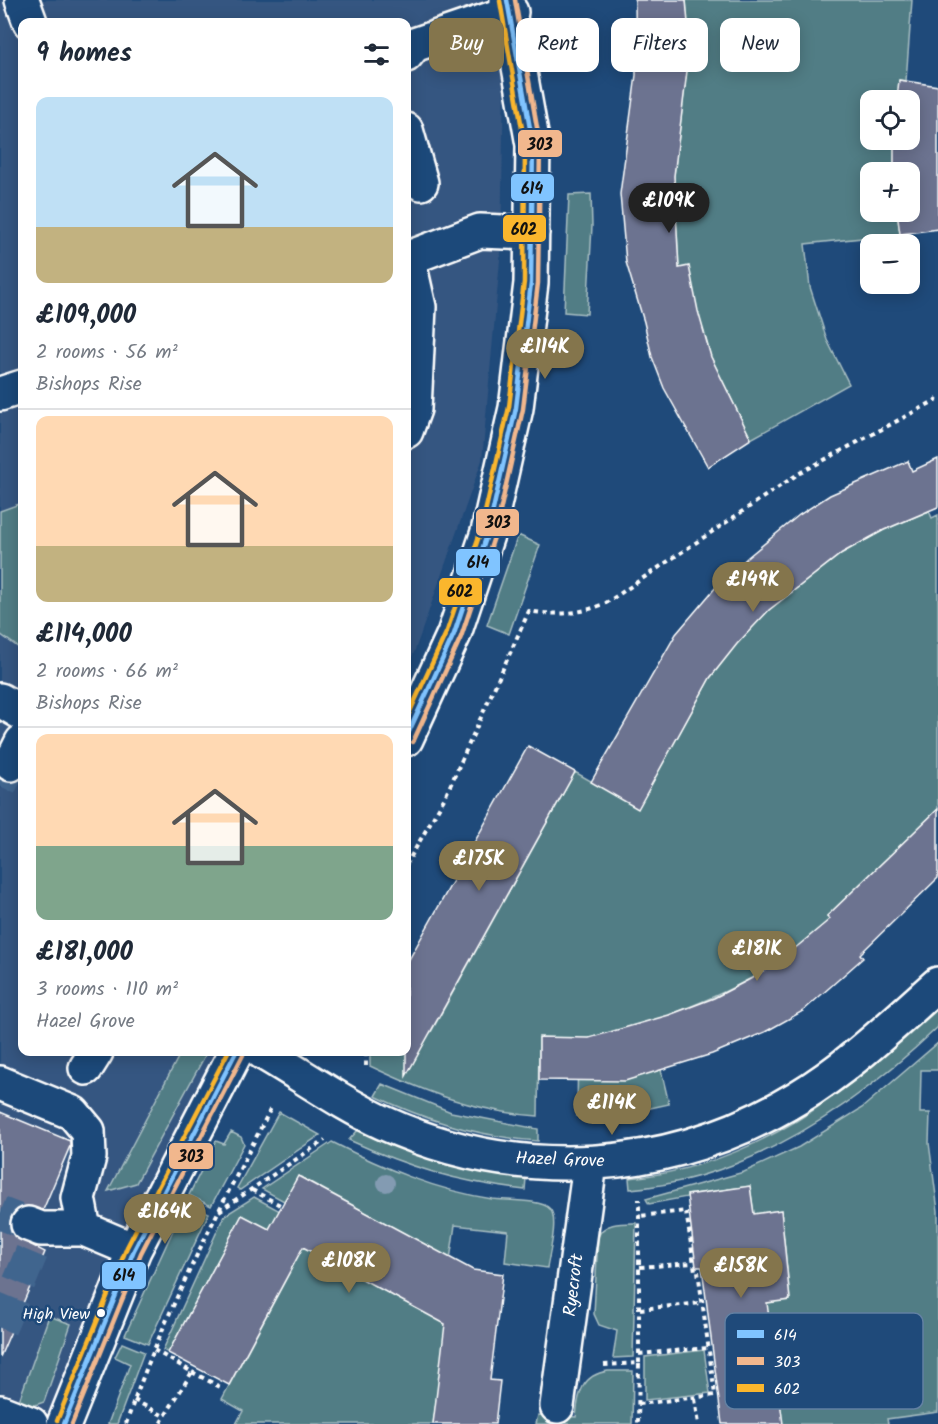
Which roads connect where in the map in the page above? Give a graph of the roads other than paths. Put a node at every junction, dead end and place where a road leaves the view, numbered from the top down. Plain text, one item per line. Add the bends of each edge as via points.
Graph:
1 (22, 0) edge
2 (509, 6) edge
3 (29, 18) edge
4 (411, 49) edge
5 (411, 148) edge
6 (421, 183) dead end
7 (532, 233) junction
8 (411, 257) edge
9 (411, 276) edge
10 (18, 388) edge
11 (0, 394) edge
12 (411, 417) edge
13 (0, 700) edge
14 (18, 711) edge
15 (411, 728) edge
16 (938, 984) edge
17 (234, 1056) edge
18 (269, 1056) edge
19 (0, 1083) edge
20 (590, 1164) junction
21 (84, 1229) junction
22 (34, 1233) tunnel mouth
23 (134, 1250) junction
24 (557, 1407) dead end
25 (0, 1412) edge
26 (31, 1424) edge
27 (64, 1424) edge

1 - 3 street
2 - 4 street
2 - 7 street via 533,145
5 - 6 street
7 - 8 street via 480,231
7 - 15 street via 531,283 516,408 488,532 454,634
9 - 12 street via 418,307
10 - 11 street
13 - 14 street
16 - 20 street, Hazel Grove via 845,1065 797,1098 747,1125 643,1158
17 - 23 street
18 - 20 street, Hazel Grove via 382,1122 432,1142 504,1157
19 - 21 street via 73,1113 88,1131 89,1157 78,1198
20 - 24 street, Ryecroft
21 - 22 street
21 - 23 street
23 - 27 street
25 - 26 street

